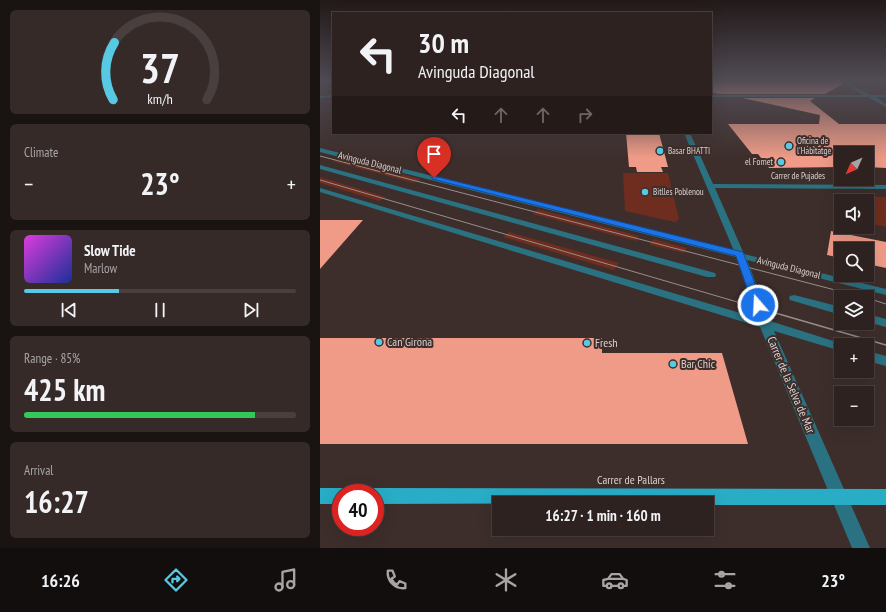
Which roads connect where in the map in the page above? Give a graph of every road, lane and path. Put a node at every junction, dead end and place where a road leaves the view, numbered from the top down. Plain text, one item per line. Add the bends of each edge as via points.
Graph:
1 (687, 134) edge
2 (320, 150) edge
3 (320, 167) edge
4 (710, 186) junction
5 (886, 187) edge
6 (320, 190) edge
7 (740, 254) junction
8 (711, 274) dead end
9 (886, 292) edge
10 (794, 298) dead end
11 (834, 309) edge
12 (874, 320) edge
13 (886, 323) edge
14 (765, 324) junction
15 (834, 346) edge
16 (874, 358) edge
17 (886, 362) edge
18 (320, 496) edge
19 (332, 496) edge
20 (384, 496) edge
21 (839, 497) junction
22 (886, 497) edge
23 (861, 548) edge

1 - 4 street, Carrer de la Selva de Mar
2 - 7 street, Avinguda Diagonal
3 - 8 street, Avinguda Diagonal
4 - 5 street, Carrer de Pujades
4 - 7 street, Carrer de la Selva de Mar
6 - 14 street
7 - 9 street, Avinguda Diagonal
7 - 14 street, Carrer de la Selva de Mar
10 - 11 street
12 - 13 street
14 - 15 street
14 - 21 street, Carrer de la Selva de Mar
16 - 17 street
18 - 19 main road
20 - 21 main road, Carrer de Pallars
21 - 22 main road, Carrer de Pallars
21 - 23 street, Carrer de la Selva de Mar

